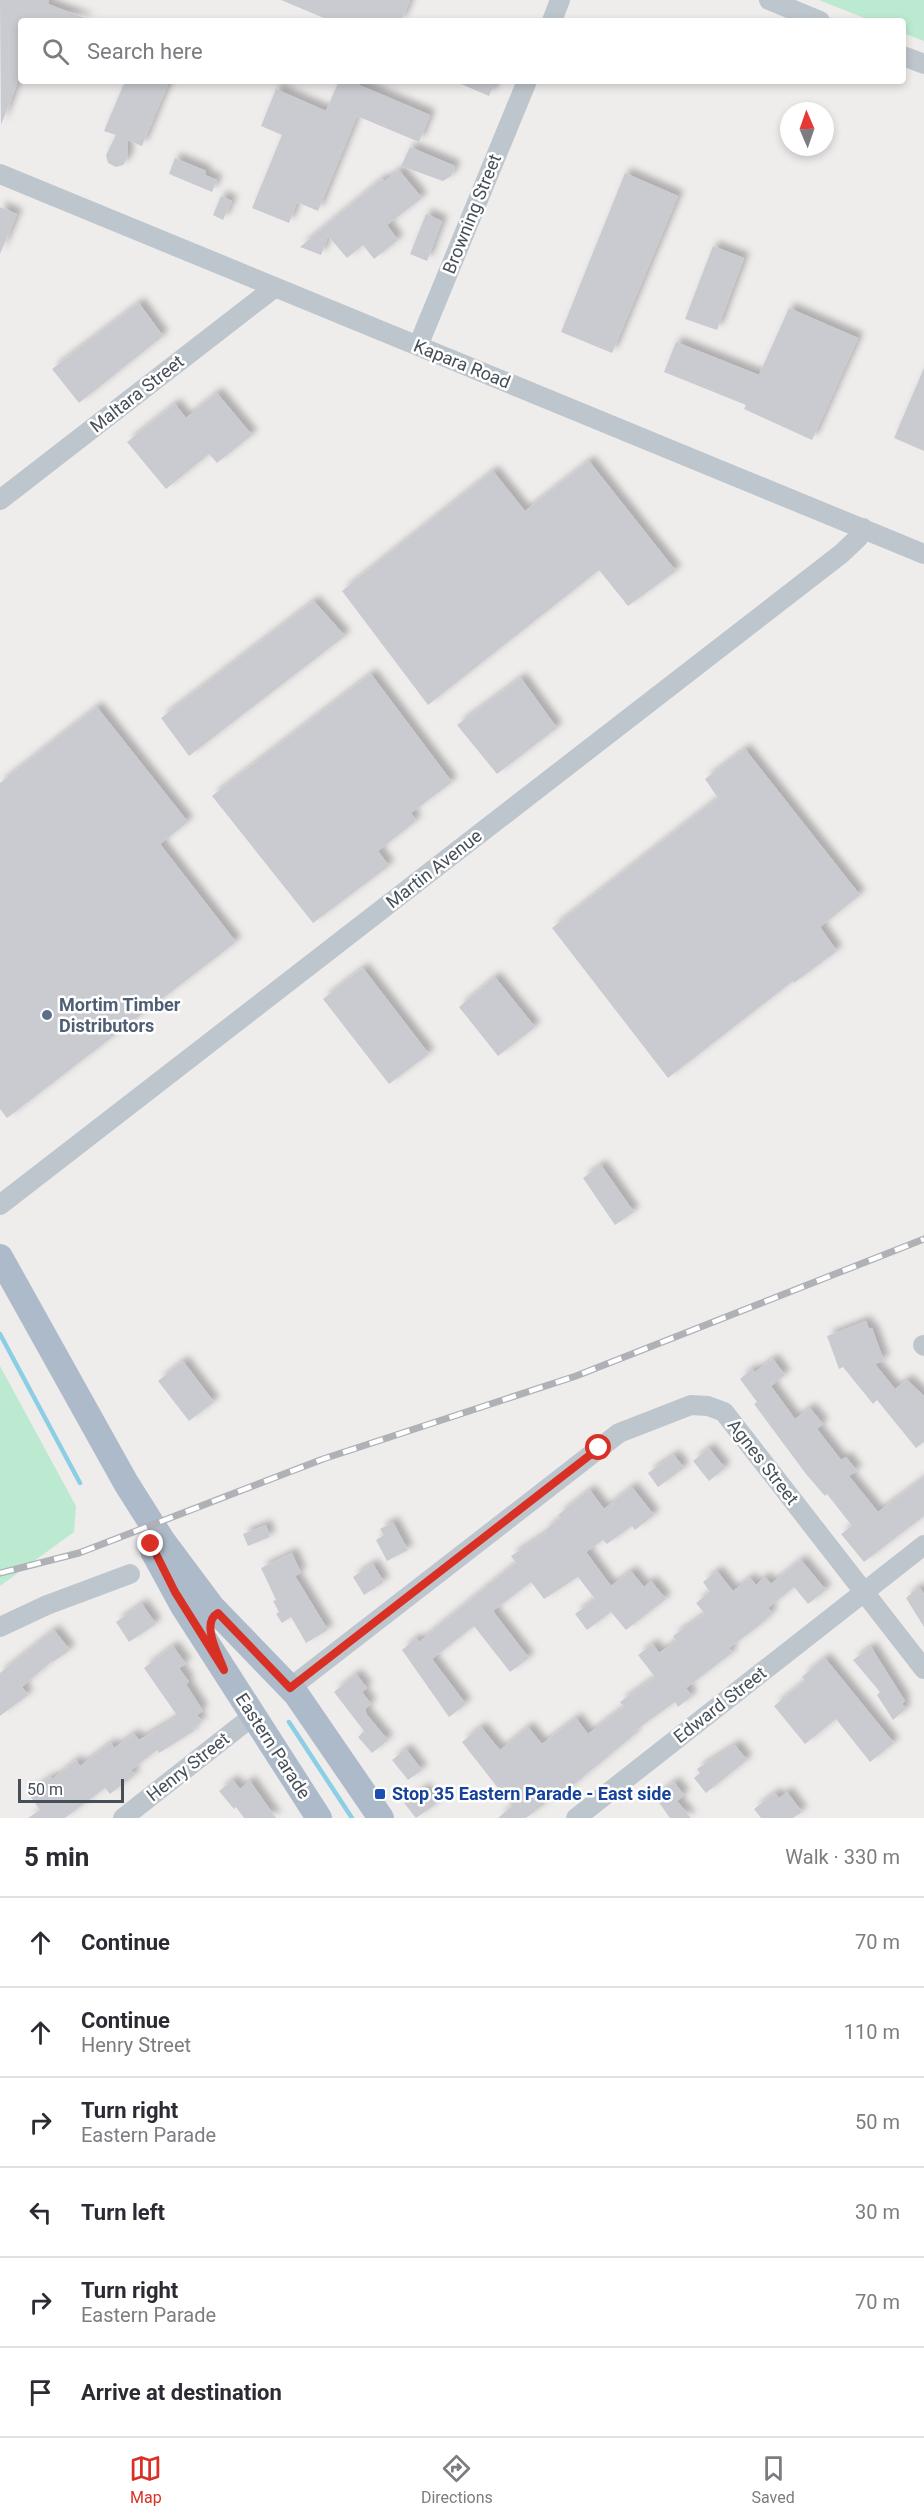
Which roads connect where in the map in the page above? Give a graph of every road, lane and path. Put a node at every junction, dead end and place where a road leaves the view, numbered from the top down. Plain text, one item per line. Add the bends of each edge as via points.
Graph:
1 (560, 0) edge
2 (770, 0) edge
3 (553, 18) edge
4 (813, 18) edge
5 (906, 57) edge
6 (924, 64) edge
7 (526, 84) edge
8 (0, 174) edge
9 (274, 288) junction
10 (418, 346) junction
11 (0, 500) edge
12 (863, 528) junction
13 (924, 554) edge
14 (0, 1204) edge
15 (0, 1257) edge
16 (126, 1483) junction
17 (924, 1545) edge
18 (130, 1574) dead end
19 (863, 1592) junction
20 (218, 1613) junction
21 (0, 1627) edge
22 (924, 1669) edge
23 (224, 1670) junction
24 (290, 1688) junction
25 (253, 1716) junction
26 (123, 1818) edge
27 (319, 1818) edge
28 (381, 1818) edge
29 (576, 1818) edge

1 - 3 street
2 - 4 street
5 - 6 street
7 - 10 street, Browning Street
8 - 9 street, Kapara Road
9 - 10 street, Kapara Road
9 - 11 street, Maltara Street
10 - 12 street, Kapara Road
12 - 13 street, Kapara Road
12 - 14 street, Martin Avenue via 841,554
15 - 16 main road, Eastern Parade
16 - 20 main road, Eastern Parade via 184,1571
16 - 23 main road, Eastern Parade via 166,1575
17 - 19 street, Edward Street
18 - 21 street
19 - 22 street, Agnes Street
19 - 24 street, Agnes Street via 724,1412 691,1405 619,1433
19 - 29 street, Edward Street
20 - 23 main road via 210,1625
20 - 24 main road, Eastern Parade
23 - 25 main road, Eastern Parade
24 - 28 main road, Eastern Parade
25 - 26 street, Henry Street
25 - 27 main road, Eastern Parade

